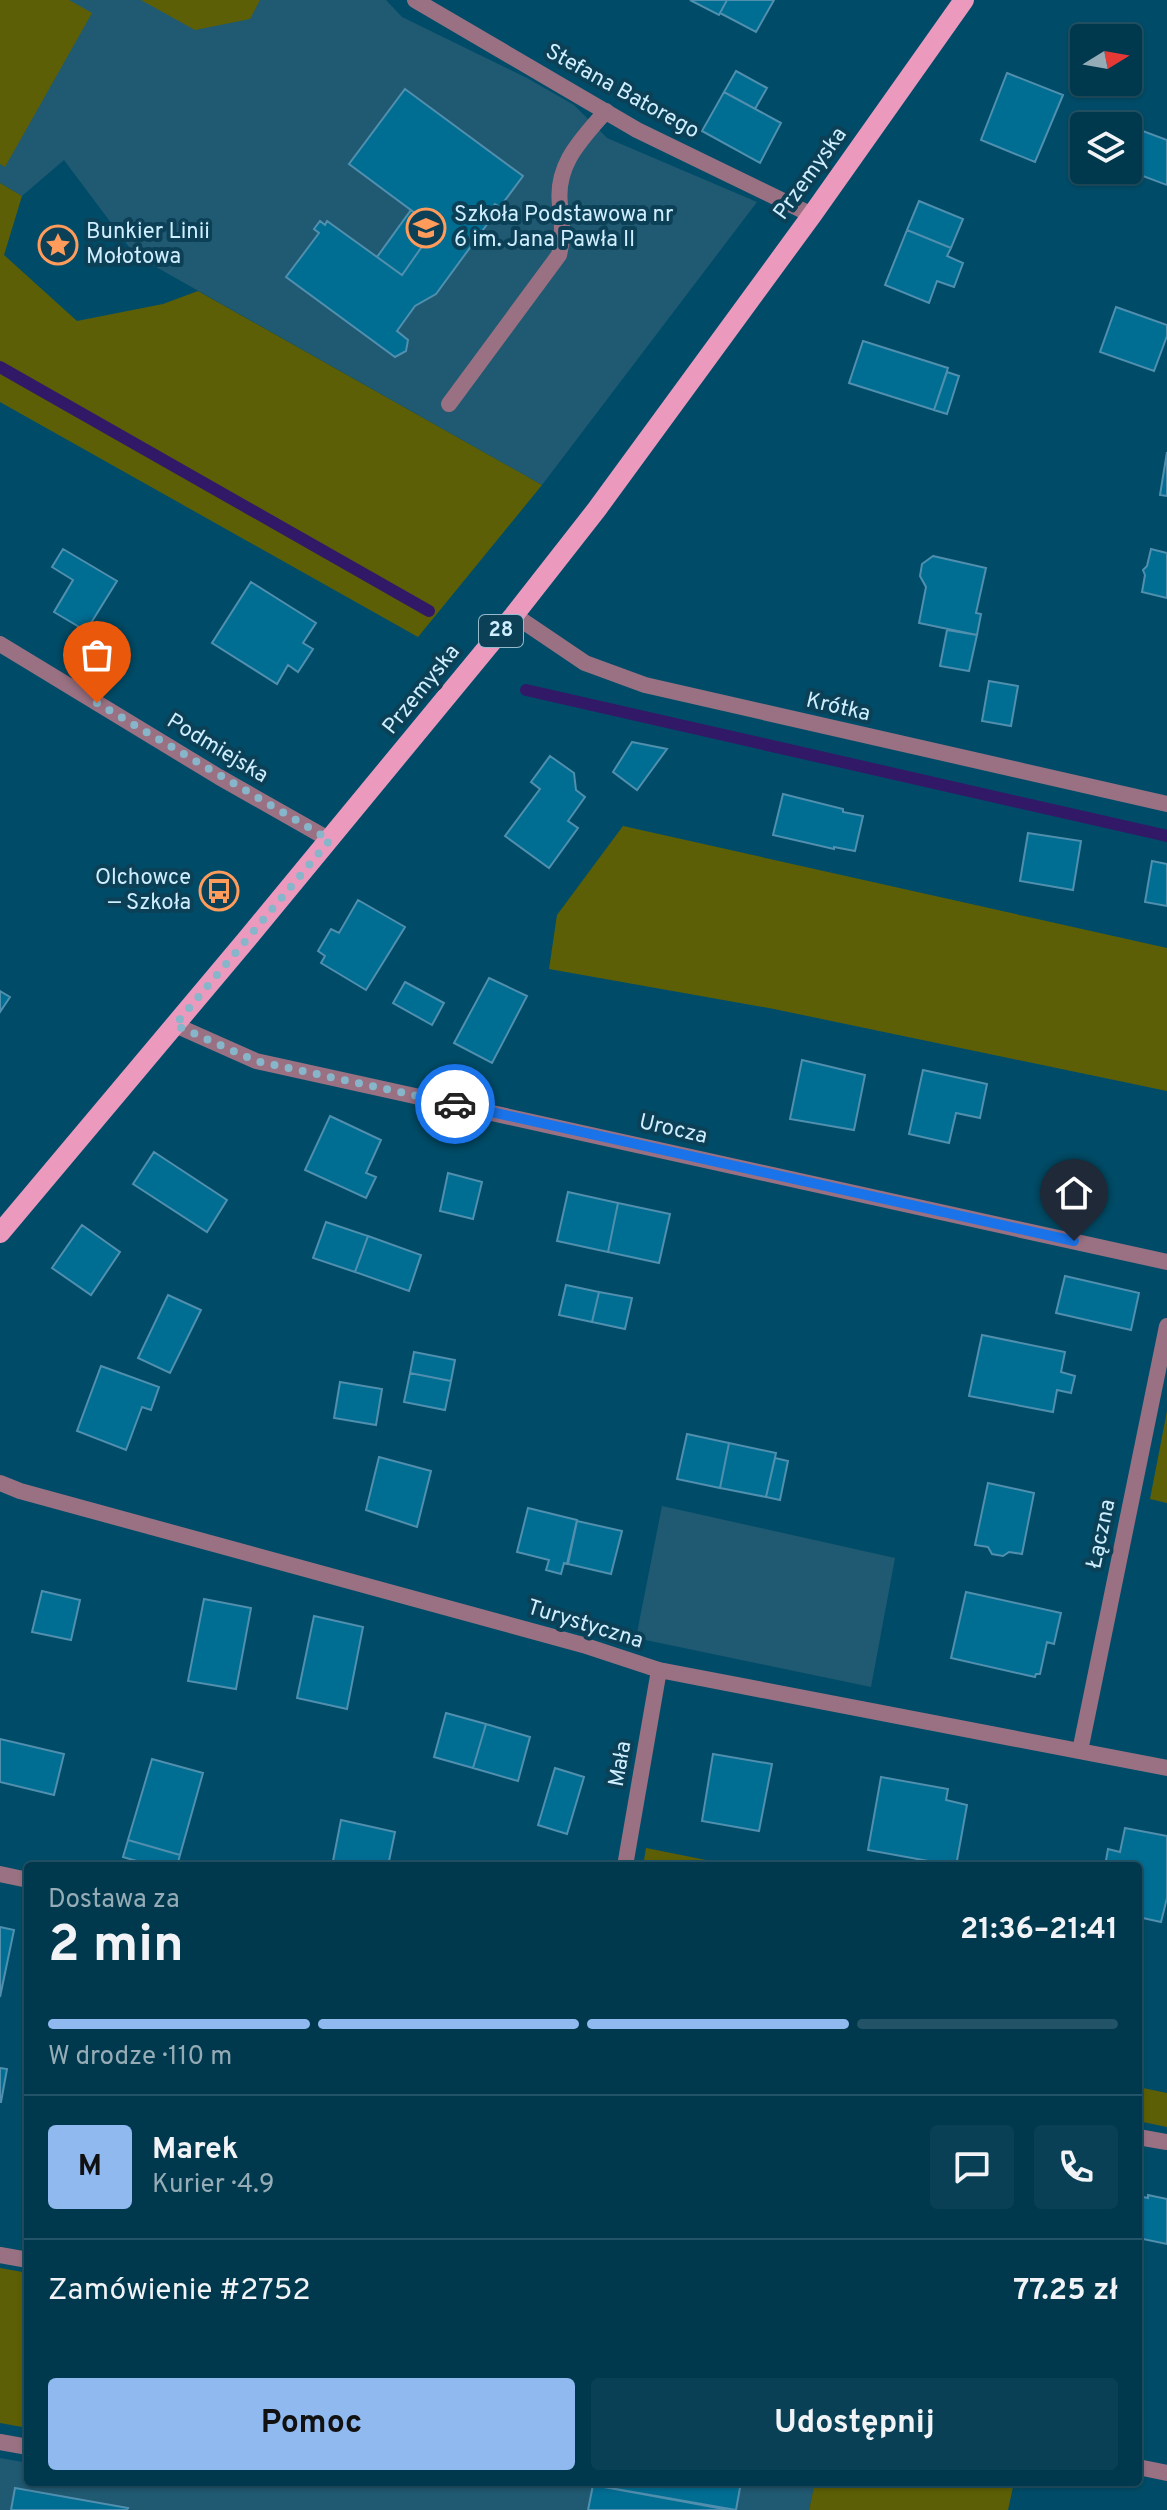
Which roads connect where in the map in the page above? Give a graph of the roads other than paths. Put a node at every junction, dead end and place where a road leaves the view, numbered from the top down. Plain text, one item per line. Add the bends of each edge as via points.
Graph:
1 (415, 0) edge
2 (964, 0) edge
3 (606, 111) junction
4 (812, 215) junction
5 (449, 404) dead end
6 (514, 615) junction
7 (0, 644) edge
8 (1167, 804) edge
9 (330, 840) junction
10 (175, 1025) junction
11 (0, 1233) edge
12 (1167, 1262) edge
13 (1167, 1326) edge
14 (0, 1483) edge
15 (659, 1670) junction
16 (1080, 1751) junction
17 (1167, 1768) edge
18 (626, 1862) edge
19 (0, 1874) edge
20 (24, 1879) edge
21 (1142, 2138) edge
22 (1167, 2142) edge
23 (0, 2255) edge
24 (24, 2259) edge
25 (0, 2442) edge
26 (24, 2446) edge
27 (1142, 2468) edge
28 (1167, 2473) edge

1 - 3 street, Stefana Batorego
2 - 4 main road, Przemyska / 28
3 - 4 street, Stefana Batorego
3 - 5 street via 569,154 561,176 559,255
4 - 6 main road, Przemyska / 28
6 - 8 street, Krótka via 585,663 645,685
6 - 9 main road, Przemyska / 28
7 - 9 street, Podmiejska
9 - 10 main road, Przemyska / 28
10 - 11 main road, Przemyska / 28
10 - 12 street, Urocza via 256,1061
13 - 16 street, Łączna
14 - 15 street, Turystyczna
15 - 16 street, Turystyczna
15 - 18 street, Mała
16 - 17 street, Turystyczna
19 - 20 street
21 - 22 street
23 - 24 street
25 - 26 street
27 - 28 street

